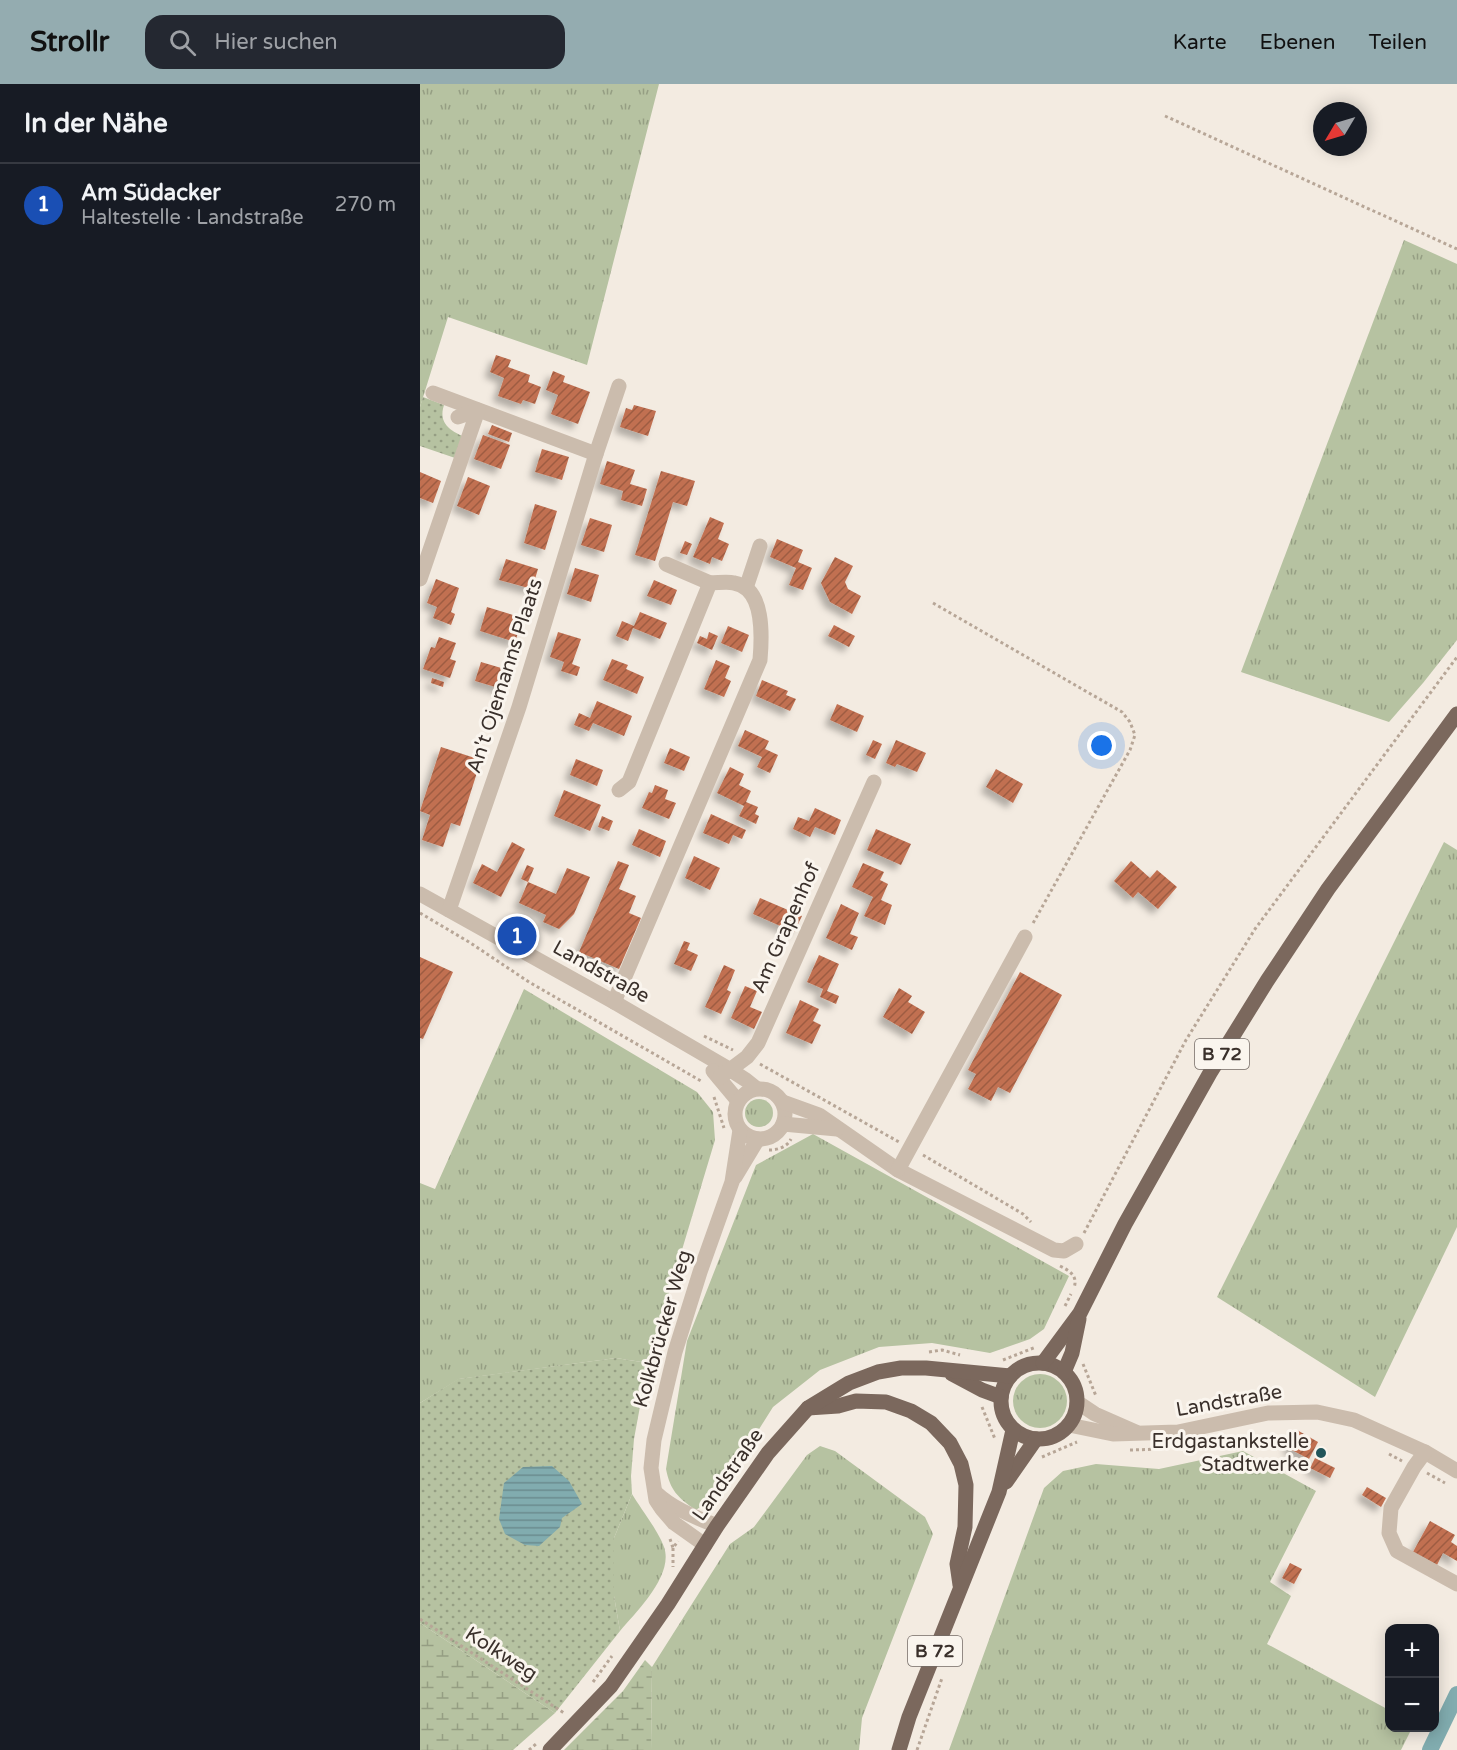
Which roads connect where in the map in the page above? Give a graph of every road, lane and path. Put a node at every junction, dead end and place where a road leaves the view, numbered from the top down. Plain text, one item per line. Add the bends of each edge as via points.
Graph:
1 (1165, 116) dead end
2 (1457, 249) edge
3 (619, 386) dead end
4 (433, 393) dead end
5 (478, 410) junction
6 (458, 417) dead end
7 (596, 454) junction
8 (760, 546) dead end
9 (666, 564) dead end
10 (420, 579) edge
11 (710, 583) junction
12 (746, 588) junction
13 (933, 603) dead end
14 (1457, 657) edge
15 (1457, 714) edge
16 (874, 782) dead end
17 (619, 790) dead end
18 (420, 894) edge
19 (449, 910) junction
20 (420, 913) edge
21 (1025, 937) joint
22 (614, 1002) junction
23 (763, 1066) dead end
24 (724, 1074) junction
25 (702, 1082) dead end
26 (798, 1084) dead end
27 (756, 1089) junction
28 (714, 1096) dead end
29 (738, 1101) junction
30 (783, 1102) junction
31 (783, 1124) junction
32 (839, 1130) junction
33 (733, 1132) junction
34 (758, 1139) junction
35 (898, 1170) junction
36 (732, 1182) junction
37 (1076, 1244) joint
38 (1052, 1261) dead end
39 (1061, 1313) dead end
40 (1080, 1313) junction
41 (1042, 1344) dead end
42 (922, 1353) dead end
43 (962, 1356) dead end
44 (1043, 1363) junction
45 (948, 1372) junction
46 (1064, 1372) junction
47 (988, 1374) junction
48 (1010, 1376) junction
49 (1001, 1397) junction
50 (1077, 1402) junction
51 (808, 1408) junction
52 (1069, 1425) junction
53 (1013, 1430) junction
54 (1139, 1433) junction
55 (1036, 1439) junction
56 (1170, 1447) dead end
57 (1120, 1449) dead end
58 (1386, 1452) dead end
59 (1425, 1452) junction
60 (1414, 1467) junction
61 (1457, 1471) edge
62 (1448, 1485) dead end
63 (654, 1491) junction
64 (999, 1492) junction
65 (717, 1526) junction
66 (686, 1531) junction
67 (666, 1534) dead end
68 (705, 1545) junction
69 (673, 1548) junction
70 (672, 1575) dead end
71 (1457, 1584) edge
72 (960, 1586) junction
73 (420, 1619) edge
74 (616, 1650) dead end
75 (588, 1688) dead end
76 (565, 1714) dead end
77 (543, 1747) edge
78 (528, 1750) edge
79 (900, 1750) edge

1 - 2 path
3 - 7 street, An't Ojemanns Plaats
4 - 5 street
5 - 6 street
5 - 7 street
5 - 10 street
7 - 19 street, An't Ojemanns Plaats via 519,707
8 - 12 street
9 - 11 street
11 - 12 street via 735,583
11 - 17 street via 629,782
12 - 22 street via 755,598 762,630 760,660
13 - 21 path via 1122,712 1135,735
14 - 37 path via 1255,928 1186,1040 1087,1230
15 - 40 main road, B 72 via 1328,889 1267,981 1142,1193
16 - 24 street, Am Grapenhof via 758,1043
18 - 19 street, Landstraße
19 - 22 street, Landstraße
20 - 25 path via 529,982
21 - 35 street
22 - 24 street, Landstraße via 698,1053
23 - 26 path
24 - 27 street, Landstraße via 747,1080
24 - 29 street, Landstraße
27 - 29 street
27 - 30 street via 771,1091
28 - 33 path
29 - 33 street
30 - 31 street
30 - 32 street via 819,1115
31 - 32 street
31 - 34 street via 773,1136
32 - 35 street
33 - 34 street
33 - 36 street, Kolkbrücker Weg
34 - 36 street, Kolkbrücker Weg
35 - 37 street via 1054,1251 1064,1251
36 - 63 street, Kolkbrücker Weg via 675,1352 654,1440
38 - 39 path via 1069,1271 1076,1281
40 - 44 main road, B 72
40 - 46 main road, B 72
41 - 47 path via 991,1364
42 - 43 path via 942,1350
44 - 46 main road
44 - 48 main road via 1019,1368
45 - 47 main road, Landstraße
45 - 49 main road, Landstraße
45 - 51 main road, Landstraße via 926,1368 878,1372 849,1383
46 - 50 main road via 1076,1391
47 - 48 main road, Landstraße
48 - 49 main road
49 - 53 main road via 1001,1409
50 - 52 main road
50 - 54 street, Landstraße
51 - 65 main road, Landstraße via 788,1428
51 - 72 main road via 856,1401 886,1402 931,1423 950,1443 966,1485 965,1527 957,1564
52 - 54 street, Landstraße via 1113,1434
52 - 55 main road via 1060,1433
53 - 55 main road
53 - 64 main road, B 72
54 - 59 street, Landstraße via 1178,1432 1268,1413 1317,1412 1354,1420
55 - 64 main road, B 72
56 - 57 path
58 - 60 path
59 - 60 street
59 - 61 street, Landstraße
60 - 62 path
60 - 71 street via 1391,1508 1389,1533 1397,1551
63 - 65 street via 664,1501
63 - 66 street, Kolkbrücker Weg via 662,1509
64 - 72 main road, B 72
65 - 68 main road, Landstraße
66 - 68 street, Kolkbrücker Weg
66 - 69 path
67 - 69 path
68 - 77 main road, Landstraße via 611,1686
69 - 70 path
72 - 79 main road, B 72
73 - 76 path, Kolkweg
74 - 75 path
77 - 78 path

